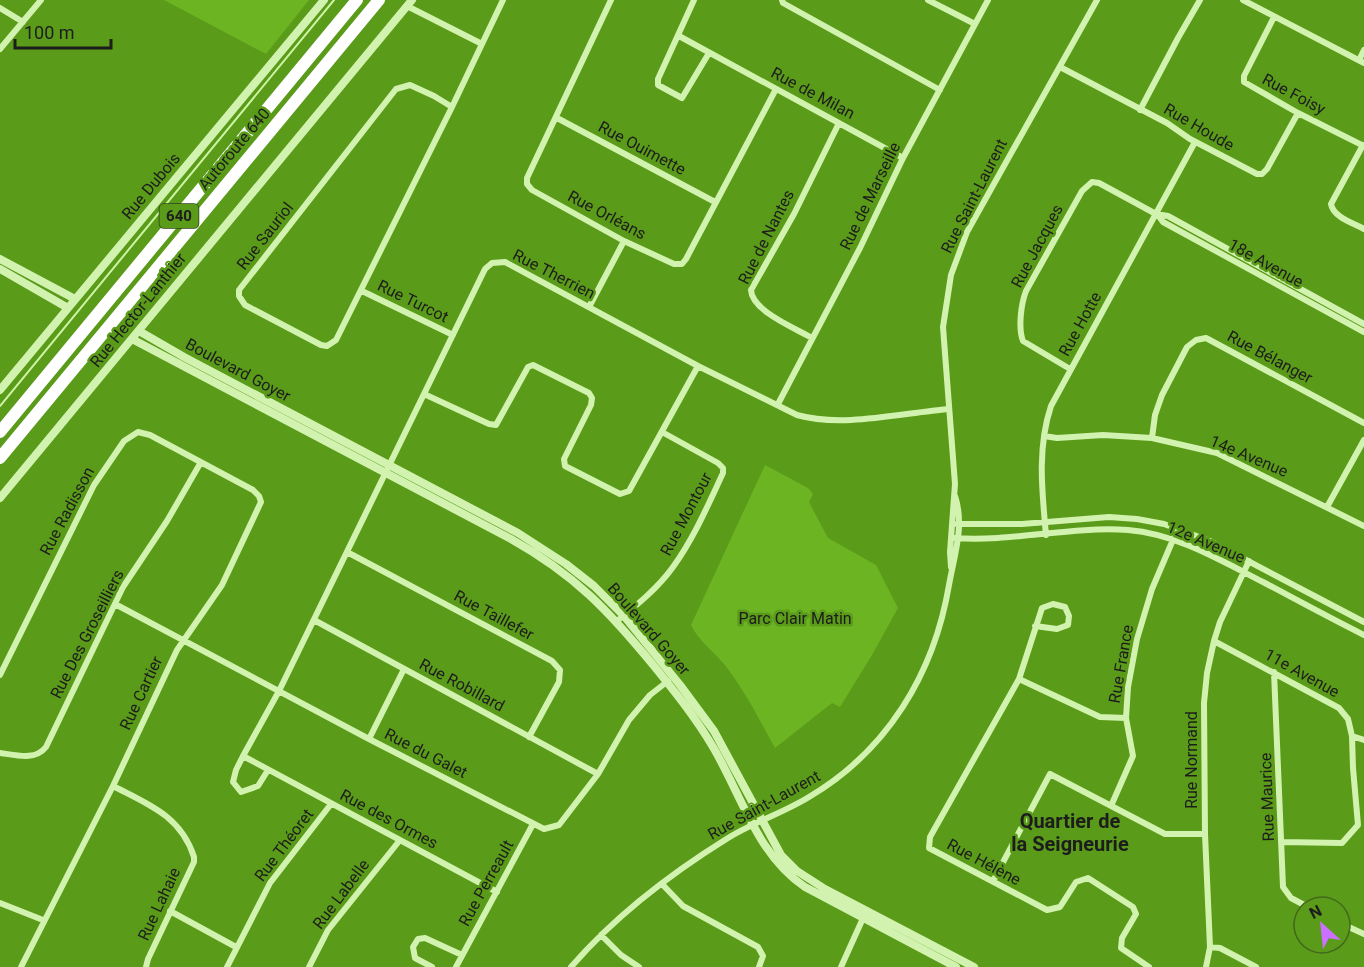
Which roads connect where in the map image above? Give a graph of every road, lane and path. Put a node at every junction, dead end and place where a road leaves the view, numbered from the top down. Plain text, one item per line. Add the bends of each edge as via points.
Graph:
1 (41, 0) edge
2 (324, 0) edge
3 (357, 0) edge
4 (379, 0) edge
5 (503, 0) edge
6 (611, 0) edge
7 (694, 0) edge
8 (782, 0) edge
9 (928, 0) edge
10 (988, 0) edge
11 (1097, 0) edge
12 (1200, 0) edge
13 (1243, 0) edge
14 (409, 3) edge
15 (0, 8) edge
16 (1274, 17) junction
17 (22, 22) junction
18 (975, 24) junction
19 (679, 36) junction
20 (482, 44) junction
21 (0, 49) edge
22 (1364, 50) edge
23 (709, 53) junction
24 (1361, 61) edge
25 (1060, 67) junction
26 (776, 89) junction
27 (940, 90) junction
28 (452, 107) junction
29 (1140, 110) junction
30 (1298, 113) junction
31 (557, 118) junction
32 (839, 123) junction
33 (1195, 142) junction
34 (1364, 145) edge
35 (903, 158) junction
36 (1088, 184) joint
37 (715, 202) junction
38 (1156, 214) junction
39 (1364, 229) edge
40 (624, 241) junction
41 (0, 259) edge
42 (0, 269) edge
43 (362, 291) junction
44 (75, 299) junction
45 (590, 307) junction
46 (68, 308) junction
47 (1364, 324) edge
48 (139, 331) junction
49 (1364, 332) edge
50 (453, 335) junction
51 (812, 338) junction
52 (132, 339) junction
53 (698, 366) junction
54 (1070, 369) junction
55 (0, 390) edge
56 (424, 394) junction
57 (778, 404) junction
58 (949, 410) junction
59 (1364, 423) edge
60 (0, 432) edge
61 (662, 432) junction
62 (1044, 436) junction
63 (1152, 438) junction
64 (1364, 440) edge
65 (0, 458) edge
66 (201, 462) junction
67 (388, 469) junction
68 (0, 498) edge
69 (1327, 507) junction
70 (1045, 523) junction
71 (955, 524) junction
72 (1364, 526) edge
73 (1178, 528) junction
74 (1046, 535) junction
75 (954, 538) junction
76 (1173, 539) junction
77 (347, 552) junction
78 (1249, 561) junction
79 (1243, 572) junction
80 (115, 604) junction
81 (620, 619) junction
82 (314, 620) junction
83 (1364, 622) edge
84 (1035, 626) junction
85 (1364, 635) edge
86 (183, 640) junction
87 (1214, 640) junction
88 (404, 669) junction
89 (1274, 672) junction
90 (0, 675) edge
91 (670, 679) junction
92 (1019, 679) junction
93 (279, 691) junction
94 (1126, 718) junction
95 (1352, 736) junction
96 (529, 737) junction
97 (369, 739) junction
98 (1364, 740) edge
99 (0, 753) edge
100 (243, 756) junction
101 (268, 770) junction
102 (598, 774) junction
103 (113, 786) junction
104 (332, 804) junction
105 (1111, 806) junction
106 (758, 823) junction
107 (533, 824) junction
108 (1205, 834) junction
109 (400, 840) junction
110 (1282, 842) junction
111 (993, 881) junction
112 (662, 884) junction
113 (497, 892) junction
114 (1292, 899) edge
115 (0, 903) edge
116 (170, 911) junction
117 (865, 914) junction
118 (43, 920) junction
119 (601, 935) junction
120 (236, 947) junction
121 (1210, 947) junction
122 (462, 955) junction
123 (21, 967) edge
124 (146, 967) edge
125 (227, 967) edge
126 (309, 967) edge
127 (432, 967) edge
128 (456, 967) edge
129 (570, 967) edge
130 (639, 967) edge
131 (759, 967) edge
132 (841, 967) edge
133 (956, 967) edge
134 (974, 967) edge
135 (1149, 967) edge
136 (1206, 967) edge
137 (1256, 967) edge

1 - 17 street
2 - 44 street, Rue Dubois
3 - 60 highway, Autoroute 640 / 640
4 - 65 highway, Autoroute 640 / 640
5 - 20 street, Rue Sauriol
6 - 31 street, Rue Orléans
7 - 19 street
8 - 27 street
9 - 18 street
10 - 18 street, Rue de Marseille
11 - 25 street, Rue Saint-Laurent
12 - 29 street
13 - 16 street
14 - 20 street
14 - 48 street, Rue Hector-Lanthier
15 - 17 street
16 - 24 street
16 - 30 street, Rue Foisy via 1244,82
17 - 21 street
18 - 27 street, Rue de Marseille
19 - 23 street, Rue de Milan
19 - 23 street via 658,79 664,90 682,98
20 - 28 street, Rue Sauriol
22 - 24 street
23 - 26 street, Rue de Milan
25 - 29 street, Rue Houde
25 - 58 street, Rue Saint-Laurent via 955,260 943,327
26 - 32 street, Rue de Milan
26 - 37 street, Rue Orléans
27 - 35 street, Rue de Marseille
28 - 43 street, Rue Sauriol
28 - 43 street, Rue Sauriol via 410,85 396,89 239,296 245,305 327,346 336,340
29 - 33 street, Rue Houde
30 - 33 street, Rue Houde via 1262,174
30 - 34 street, Rue Foisy
31 - 37 street, Rue Ouimette
31 - 40 street, Rue Orléans via 527,184
32 - 35 street, Rue de Milan
32 - 51 street, Rue de Nantes via 751,290 759,308
33 - 38 street, Rue Hotte
34 - 39 street via 1331,204 1337,214
35 - 51 street, Rue de Marseille
36 - 38 street, 18e Avenue via 1099,183
36 - 54 street, Rue Jacques via 1023,302 1023,341
37 - 40 street, Rue Orléans via 681,264
38 - 47 street, 18e Avenue via 1168,216
38 - 49 street, 18e Avenue via 1163,222
38 - 54 street, Rue Hotte
40 - 45 street
41 - 44 street
42 - 46 street
43 - 50 street, Rue Turcot
44 - 46 street, Rue Dubois
45 - 50 street, Rue Therrien via 505,262 492,263 485,268
45 - 53 street, Rue Therrien
46 - 55 street, Rue Dubois
48 - 52 street, Rue Hector-Lanthier
48 - 67 street, Boulevard Goyer
50 - 56 street, Rue Therrien
51 - 57 street, Rue de Marseille
52 - 67 street, Boulevard Goyer
52 - 68 street, Rue Hector-Lanthier
53 - 57 street, Rue Therrien
53 - 61 street
54 - 62 street, Rue Hotte via 1051,406
56 - 61 street via 496,425 533,365 589,393 591,405 564,459 565,466 620,494 629,491
56 - 67 street, Rue Therrien
57 - 58 street, Rue Therrien via 813,420
58 - 71 street, Rue Saint-Laurent
59 - 63 street, Rue Bélanger via 1206,338 1187,347 1162,395
61 - 81 street, Rue Montour via 718,463 723,473 673,567
62 - 63 street, 14e Avenue
62 - 70 street, Rue Hotte via 1041,465
63 - 69 street, 14e Avenue via 1217,453
64 - 69 street
66 - 80 street, Rue Des Groseilliers
66 - 86 street, Rue Cartier via 253,490 261,502 222,585
66 - 90 street, Rue Radisson via 150,435 138,432 124,441 94,484
67 - 77 street, Rue Therrien
67 - 81 street, Boulevard Goyer via 553,554 594,586
69 - 72 street, 14e Avenue
70 - 71 street, 12e Avenue
70 - 73 street, 12e Avenue via 1120,518
70 - 74 street, Rue Hotte
71 - 75 street, Rue Saint-Laurent
73 - 76 street, Rue France
73 - 78 street, 12e Avenue
74 - 75 street, 12e Avenue
74 - 76 street, 12e Avenue via 1117,530
75 - 106 street, Rue Saint-Laurent via 945,605 935,643 898,716 839,777 807,799
76 - 79 street, 12e Avenue
76 - 94 street, Rue France via 1137,639
77 - 82 street, Rue Therrien
77 - 96 street, Rue Taillefer via 552,661 560,670 560,682
78 - 79 street, Rue Normand
78 - 83 street, 12e Avenue
79 - 85 street, 12e Avenue
79 - 87 street, Rue Normand
80 - 86 street, Rue du Galet
80 - 99 street, Rue Des Groseilliers via 42,752 31,756
81 - 91 street, Boulevard Goyer
82 - 88 street, Rue Robillard
82 - 93 street, Rue Therrien
84 - 84 street, Rue Hélène via 1042,608 1053,604 1065,607 1068,626
84 - 92 street, Rue Hélène
86 - 93 street, Rue du Galet
86 - 103 street, Rue Cartier
87 - 89 street, 11e Avenue
87 - 108 street, Rue Normand via 1204,703
88 - 96 street, Rue Robillard
88 - 97 street
89 - 95 street, 11e Avenue via 1339,708 1348,719
89 - 110 street, Rue Maurice
91 - 102 street, Rue du Galet via 629,720
91 - 106 street, Boulevard Goyer via 714,731
92 - 94 street via 1100,717
92 - 111 street, Rue Hélène via 930,837 929,849
93 - 97 street, Rue du Galet
93 - 100 street
94 - 105 street, Rue France via 1133,756
95 - 98 street
95 - 110 street via 1358,825 1342,843
96 - 102 street, Rue Robillard
97 - 107 street, Rue du Galet
100 - 101 street, Rue des Ormes
100 - 101 street via 232,782 242,792 258,786
101 - 104 street, Rue des Ormes
102 - 107 street, Rue du Galet via 559,825 544,830
103 - 116 street, Rue Lahaie via 167,815 192,850 194,862
103 - 118 street, Rue Cartier
104 - 109 street, Rue des Ormes
104 - 120 street, Rue Théoret via 270,883
105 - 108 street via 1165,834
105 - 111 street via 1050,774
106 - 112 street, Rue Saint-Laurent via 729,837
106 - 117 street, Boulevard Goyer via 797,871
107 - 113 street, Rue Perreault
108 - 121 street, Rue Normand
109 - 113 street, Rue des Ormes
109 - 126 street, Rue Labelle via 328,930
110 - 114 street, Rue Maurice via 1283,887
111 - 135 street, Rue Hélène via 1047,910 1060,908 1076,882 1088,878 1133,907 1136,914 1122,938 1121,948
112 - 119 street, Rue Saint-Laurent
112 - 131 street via 683,906 758,946 763,956
113 - 122 street, Rue Perreault
115 - 118 street
116 - 120 street
116 - 124 street, Rue Lahaie
117 - 132 street
117 - 133 street, Boulevard Goyer
117 - 134 street, Boulevard Goyer
118 - 123 street, Rue Cartier
119 - 129 street, Rue Saint-Laurent
119 - 130 street
120 - 125 street, Rue Théoret
121 - 136 street, Rue Normand
121 - 137 street via 1220,948
122 - 127 street via 425,938 418,939 413,947 415,958
122 - 128 street, Rue Perreault

